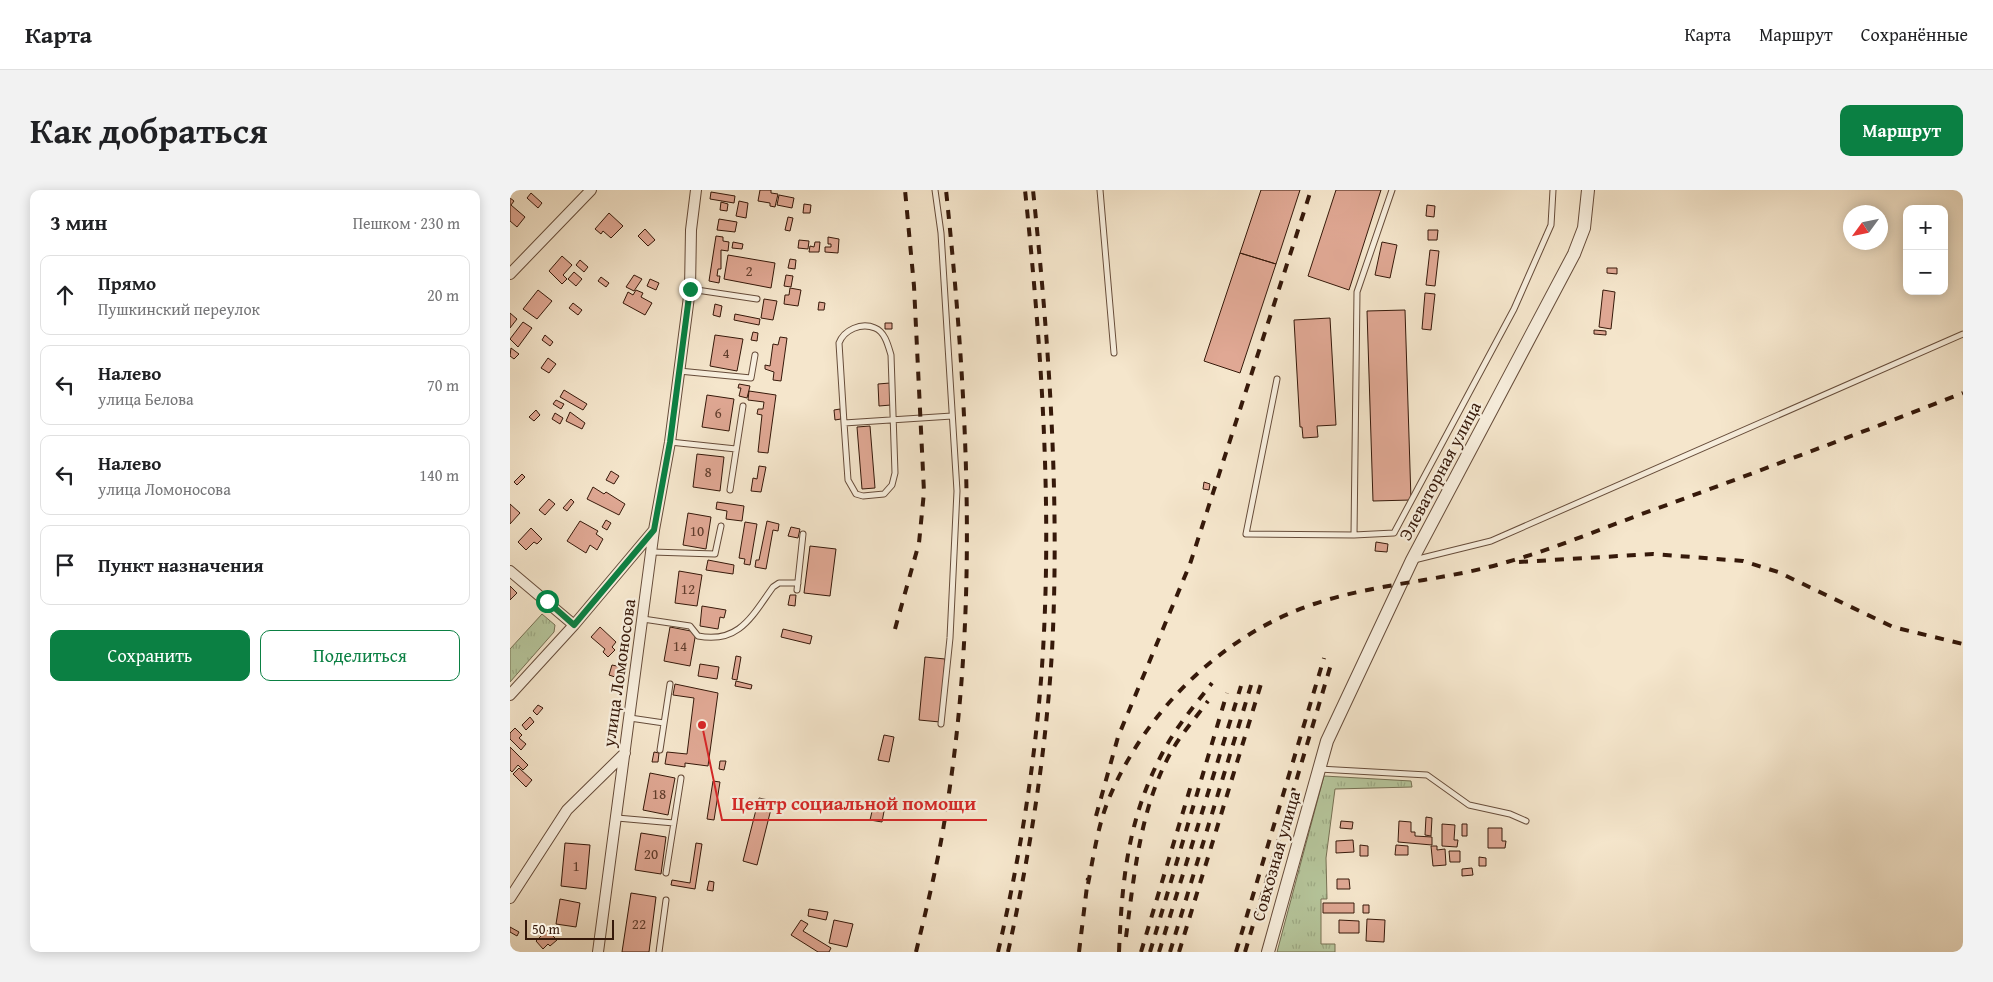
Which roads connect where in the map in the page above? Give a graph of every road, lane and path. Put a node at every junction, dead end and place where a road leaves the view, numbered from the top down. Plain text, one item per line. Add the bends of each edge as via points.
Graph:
1 (591, 190) edge
2 (696, 190) edge
3 (935, 190) edge
4 (1100, 190) edge
5 (1392, 190) edge
6 (1553, 190) edge
7 (1588, 190) edge
8 (510, 274) edge
9 (690, 289) junction
10 (757, 299) dead end
11 (1963, 334) edge
12 (1114, 353) dead end
13 (755, 355) dead end
14 (679, 371) junction
15 (1277, 379) dead end
16 (743, 406) dead end
17 (952, 416) junction
18 (894, 420) junction
19 (844, 423) junction
20 (670, 442) junction
21 (736, 449) junction
22 (730, 490) dead end
23 (721, 526) dead end
24 (654, 530) junction
25 (804, 534) dead end
26 (1354, 535) junction
27 (652, 552) junction
28 (1412, 560) junction
29 (510, 572) edge
30 (798, 584) junction
31 (797, 590) dead end
32 (643, 619) junction
33 (574, 625) junction
34 (670, 684) dead end
35 (510, 695) edge
36 (630, 718) junction
37 (664, 723) junction
38 (941, 724) dead end
39 (660, 750) dead end
40 (625, 753) junction
41 (1318, 769) junction
42 (681, 778) dead end
43 (618, 818) junction
44 (1526, 821) dead end
45 (674, 823) junction
46 (666, 873) dead end
47 (510, 898) edge
48 (666, 900) dead end
49 (598, 952) edge
50 (659, 952) edge
51 (1268, 952) edge

1 - 8 street
2 - 9 street, улица Ломоносова via 691,230
3 - 17 lane via 941,233
4 - 12 lane
5 - 26 lane via 1357,292
6 - 26 lane via 1551,225 1514,309 1394,533
7 - 28 street, Элеваторная улица via 1584,228 1567,268
9 - 10 lane
9 - 14 street, улица Ломоносова
11 - 28 lane via 1491,541
13 - 14 lane via 751,378
14 - 20 street, улица Ломоносова
15 - 26 lane via 1246,534
16 - 21 lane
17 - 18 lane
17 - 38 lane via 957,491 950,638
18 - 19 lane
18 - 19 lane via 894,480 884,494 871,496 856,494 848,480
18 - 19 lane via 888,346 874,327 864,327 846,332 839,343
20 - 21 lane
20 - 24 street, улица Ломоносова
21 - 22 lane
23 - 27 lane via 715,554
24 - 27 street, улица Ломоносова
24 - 33 street
25 - 30 lane
27 - 32 street, улица Ломоносова
28 - 41 street, Элеваторная улица via 1327,741
29 - 33 street
30 - 31 lane
30 - 32 lane via 779,583 736,632 714,639 698,636 690,626
32 - 36 street, улица Ломоносова
33 - 35 street
34 - 37 lane
36 - 37 lane
36 - 40 street, улица Ломоносова
37 - 39 lane
40 - 43 street, улица Ломоносова
40 - 47 street via 566,810
41 - 44 lane via 1427,775 1469,805
41 - 51 street, Совхозная улица
42 - 45 lane
43 - 45 lane
43 - 49 street, улица Ломоносова
45 - 46 lane
48 - 50 lane

